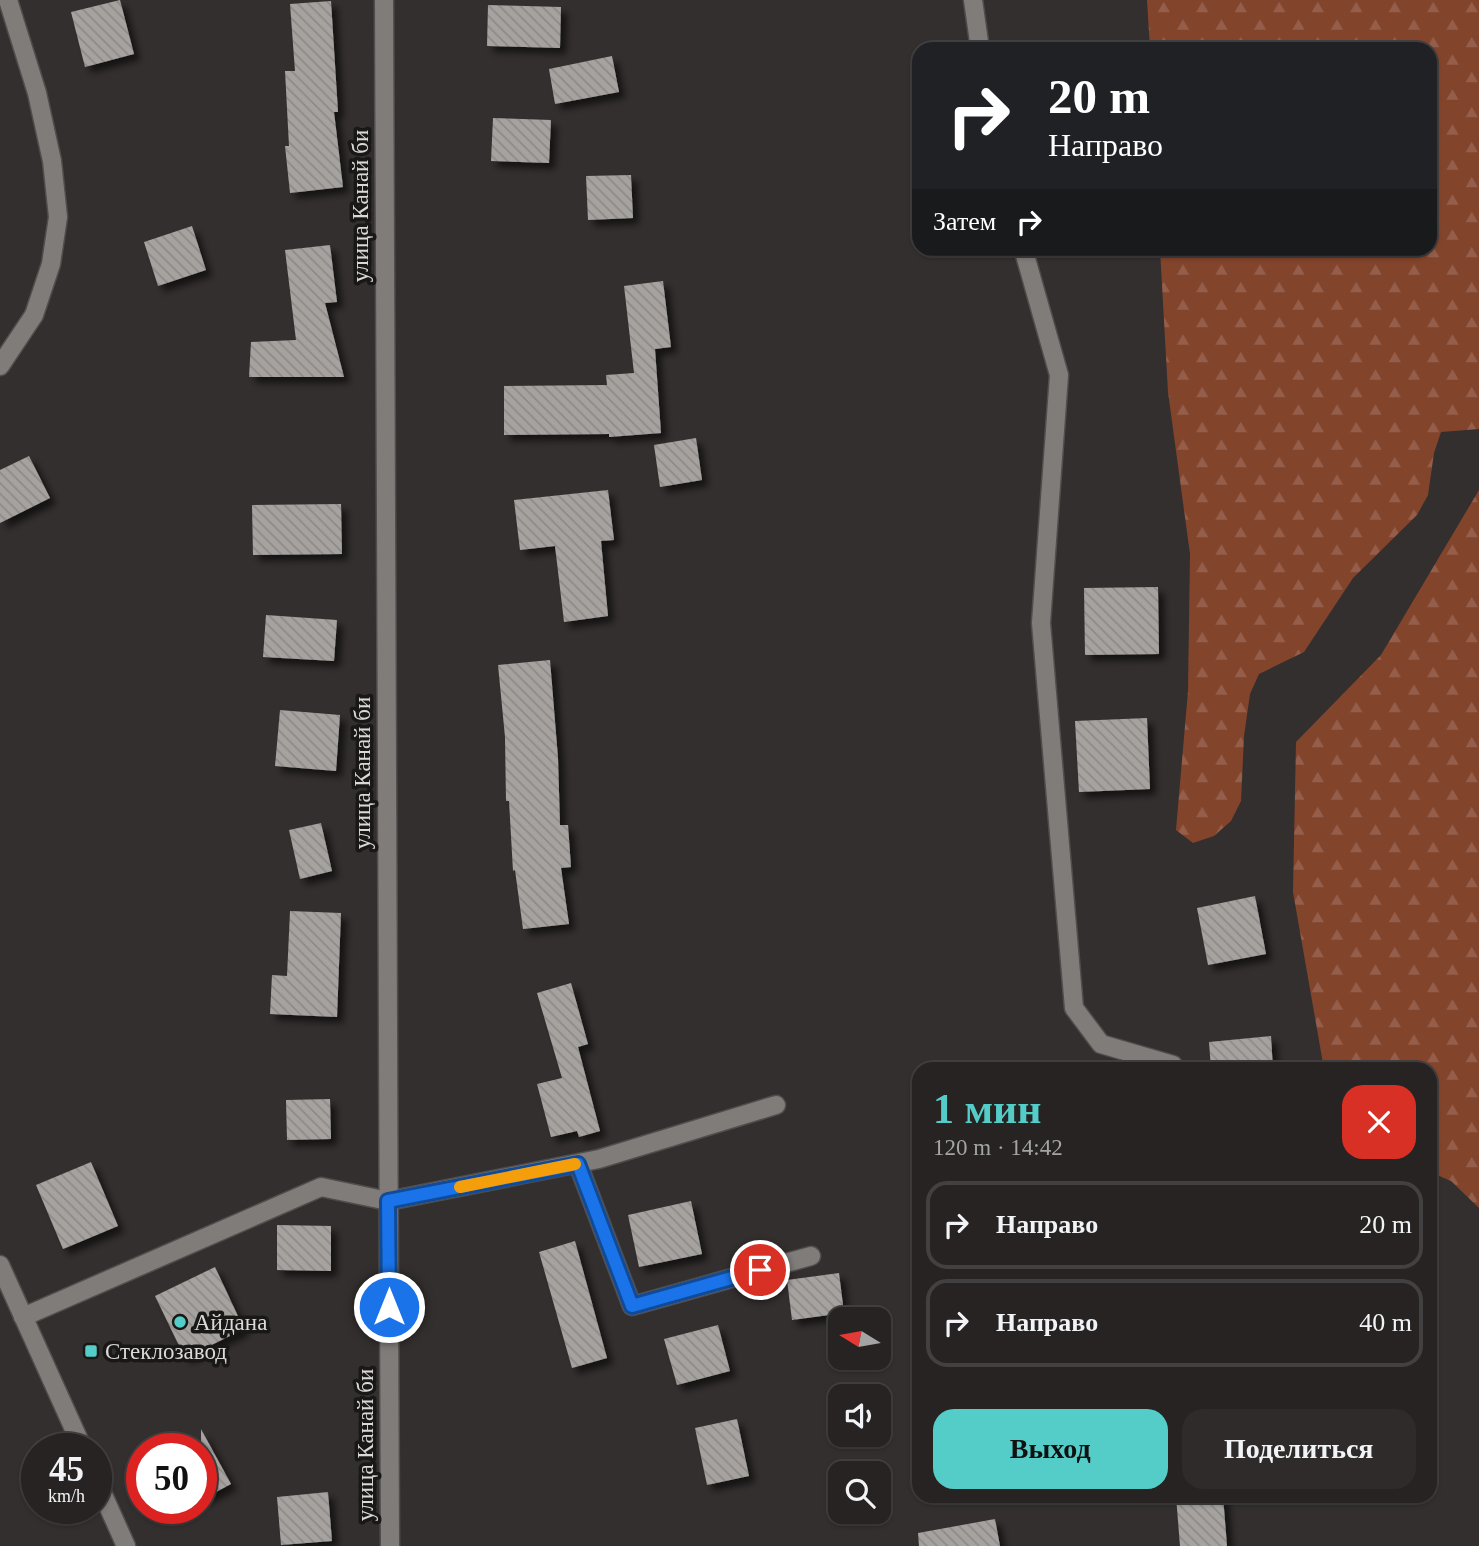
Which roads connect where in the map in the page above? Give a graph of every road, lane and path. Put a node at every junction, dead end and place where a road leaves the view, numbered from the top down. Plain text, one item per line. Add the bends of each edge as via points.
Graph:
1 (8, 0) edge
2 (384, 0) edge
3 (973, 0) edge
4 (979, 42) edge
5 (1025, 256) edge
6 (0, 366) edge
7 (1163, 1062) edge
8 (776, 1105) dead end
9 (578, 1164) junction
10 (388, 1201) junction
11 (811, 1256) dead end
12 (0, 1265) edge
13 (23, 1317) junction
14 (76, 1433) edge
15 (112, 1515) edge
16 (126, 1546) edge
17 (390, 1546) edge

1 - 6 main road via 37,93 58,217 51,264 34,315
2 - 10 main road, улица Канай би
3 - 4 main road
5 - 7 main road via 1059,375 1041,622 1074,1009 1101,1044
8 - 9 main road
9 - 10 main road
9 - 11 main road via 632,1306
10 - 13 main road via 321,1187
10 - 17 main road, улица Канай би
12 - 13 main road
13 - 14 main road
15 - 16 main road

